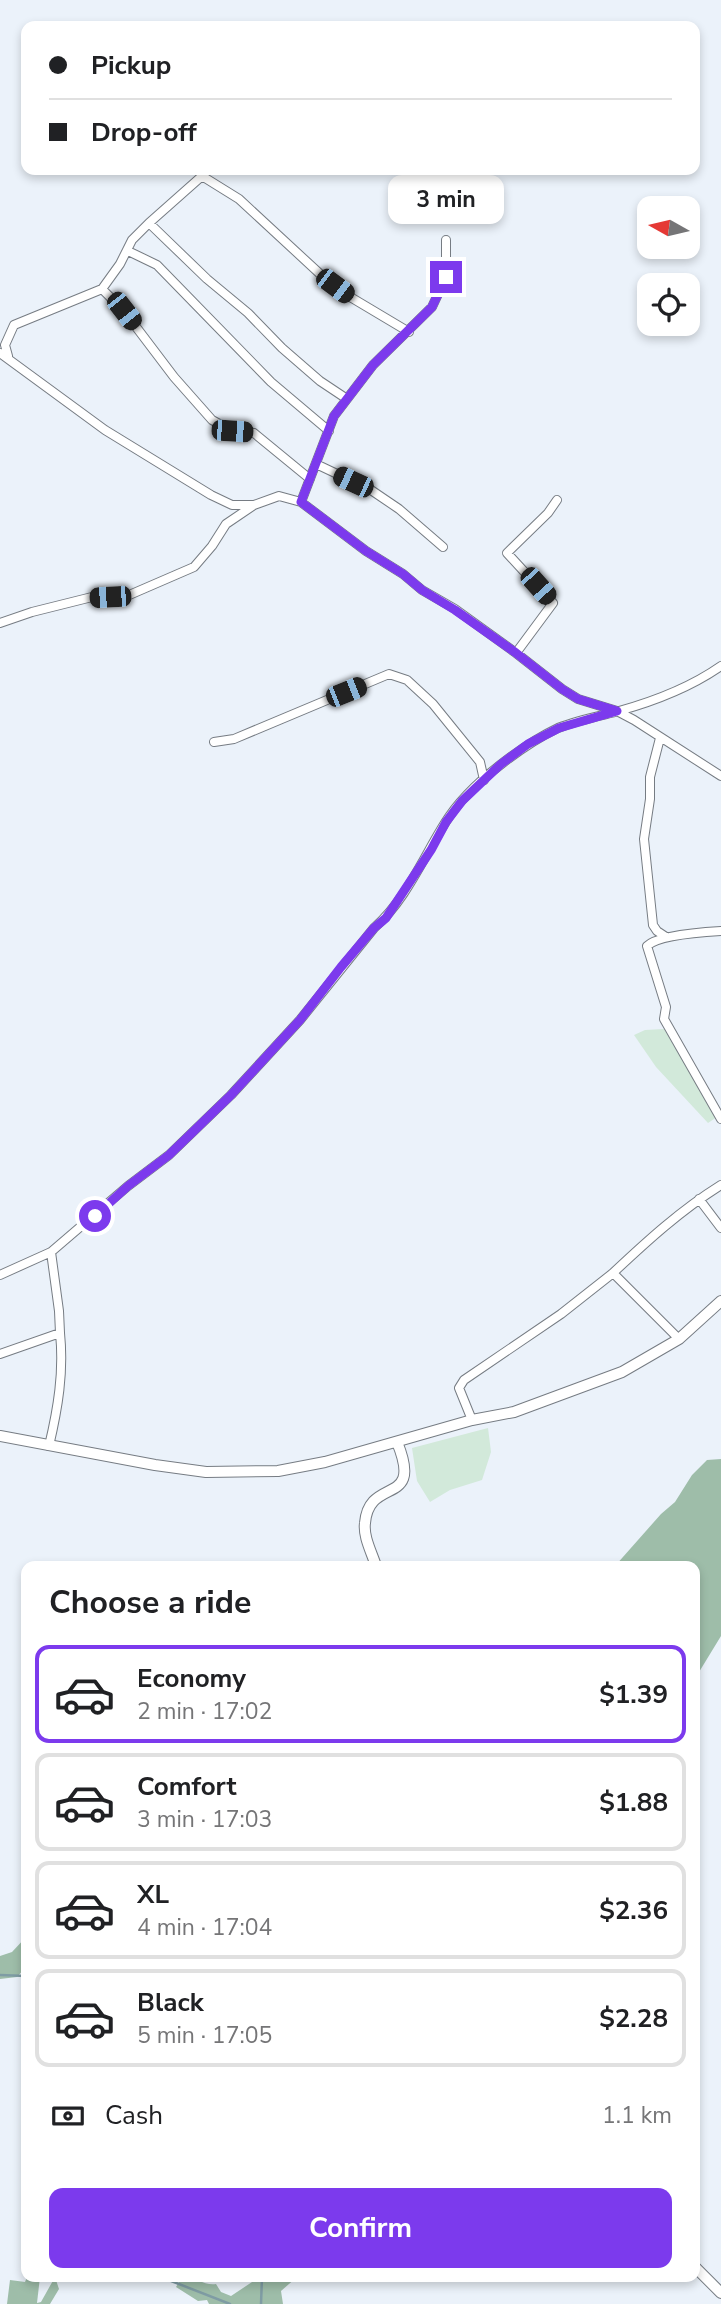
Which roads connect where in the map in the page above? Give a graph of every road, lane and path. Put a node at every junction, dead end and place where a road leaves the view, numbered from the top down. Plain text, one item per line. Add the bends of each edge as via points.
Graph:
1 (149, 223) junction
2 (446, 240) dead end
3 (128, 251) junction
4 (102, 289) junction
5 (409, 332) junction
6 (0, 353) edge
7 (10, 358) junction
8 (347, 399) junction
9 (329, 430) junction
10 (316, 464) junction
11 (310, 478) junction
12 (557, 500) dead end
13 (301, 502) junction
14 (254, 505) junction
15 (443, 547) dead end
16 (0, 623) edge
17 (516, 653) junction
18 (721, 666) edge
19 (617, 711) junction
20 (660, 738) junction
21 (214, 742) dead end
22 (721, 776) edge
23 (484, 780) junction
24 (721, 931) edge
25 (666, 937) junction
26 (721, 1119) edge
27 (721, 1185) edge
28 (699, 1199) junction
29 (721, 1228) edge
30 (51, 1252) junction
31 (613, 1273) junction
32 (0, 1275) edge
33 (721, 1301) edge
34 (60, 1333) junction
35 (679, 1339) junction
36 (0, 1354) edge
37 (472, 1420) junction
38 (0, 1436) edge
39 (397, 1442) junction
40 (49, 1446) junction
41 (375, 1561) edge
42 (700, 2272) edge
43 (721, 2292) edge

1 - 3 street
1 - 5 street via 202,176 239,199 341,290
1 - 8 street via 282,348
2 - 5 street via 446,277 432,307
3 - 4 street
3 - 9 street via 158,265 227,340
4 - 7 street via 13,326 5,345
4 - 11 street via 212,420 232,431 254,433
5 - 8 street via 373,365
6 - 7 street
7 - 14 street via 106,429 211,495 232,505
8 - 9 street
9 - 10 street
10 - 11 street
10 - 15 street via 371,490
11 - 13 street
12 - 17 street via 507,553 553,603
13 - 14 street via 279,496
13 - 17 street
14 - 16 street via 226,524 194,567 127,596 92,597
17 - 19 street via 578,699
18 - 19 street via 686,686
19 - 20 street
19 - 23 street via 559,728 528,744
20 - 22 street
20 - 25 street via 650,777 644,839 653,925
21 - 23 street via 234,739 389,674 407,680 433,704 480,762
23 - 30 street via 446,822 386,918 300,1020 169,1155
24 - 25 street
25 - 26 street via 647,946 664,1000 664,1019
27 - 28 street
28 - 29 street
28 - 31 street
30 - 32 street
30 - 34 street
31 - 35 street
31 - 37 street via 464,1380 459,1388
33 - 35 main road
34 - 36 street
34 - 40 street via 63,1363
35 - 37 main road via 622,1372 514,1412
37 - 39 main road
38 - 40 main road
39 - 40 main road via 278,1471 238,1472 155,1465
39 - 41 main road via 405,1462 404,1479 375,1499 364,1525
42 - 43 main road

